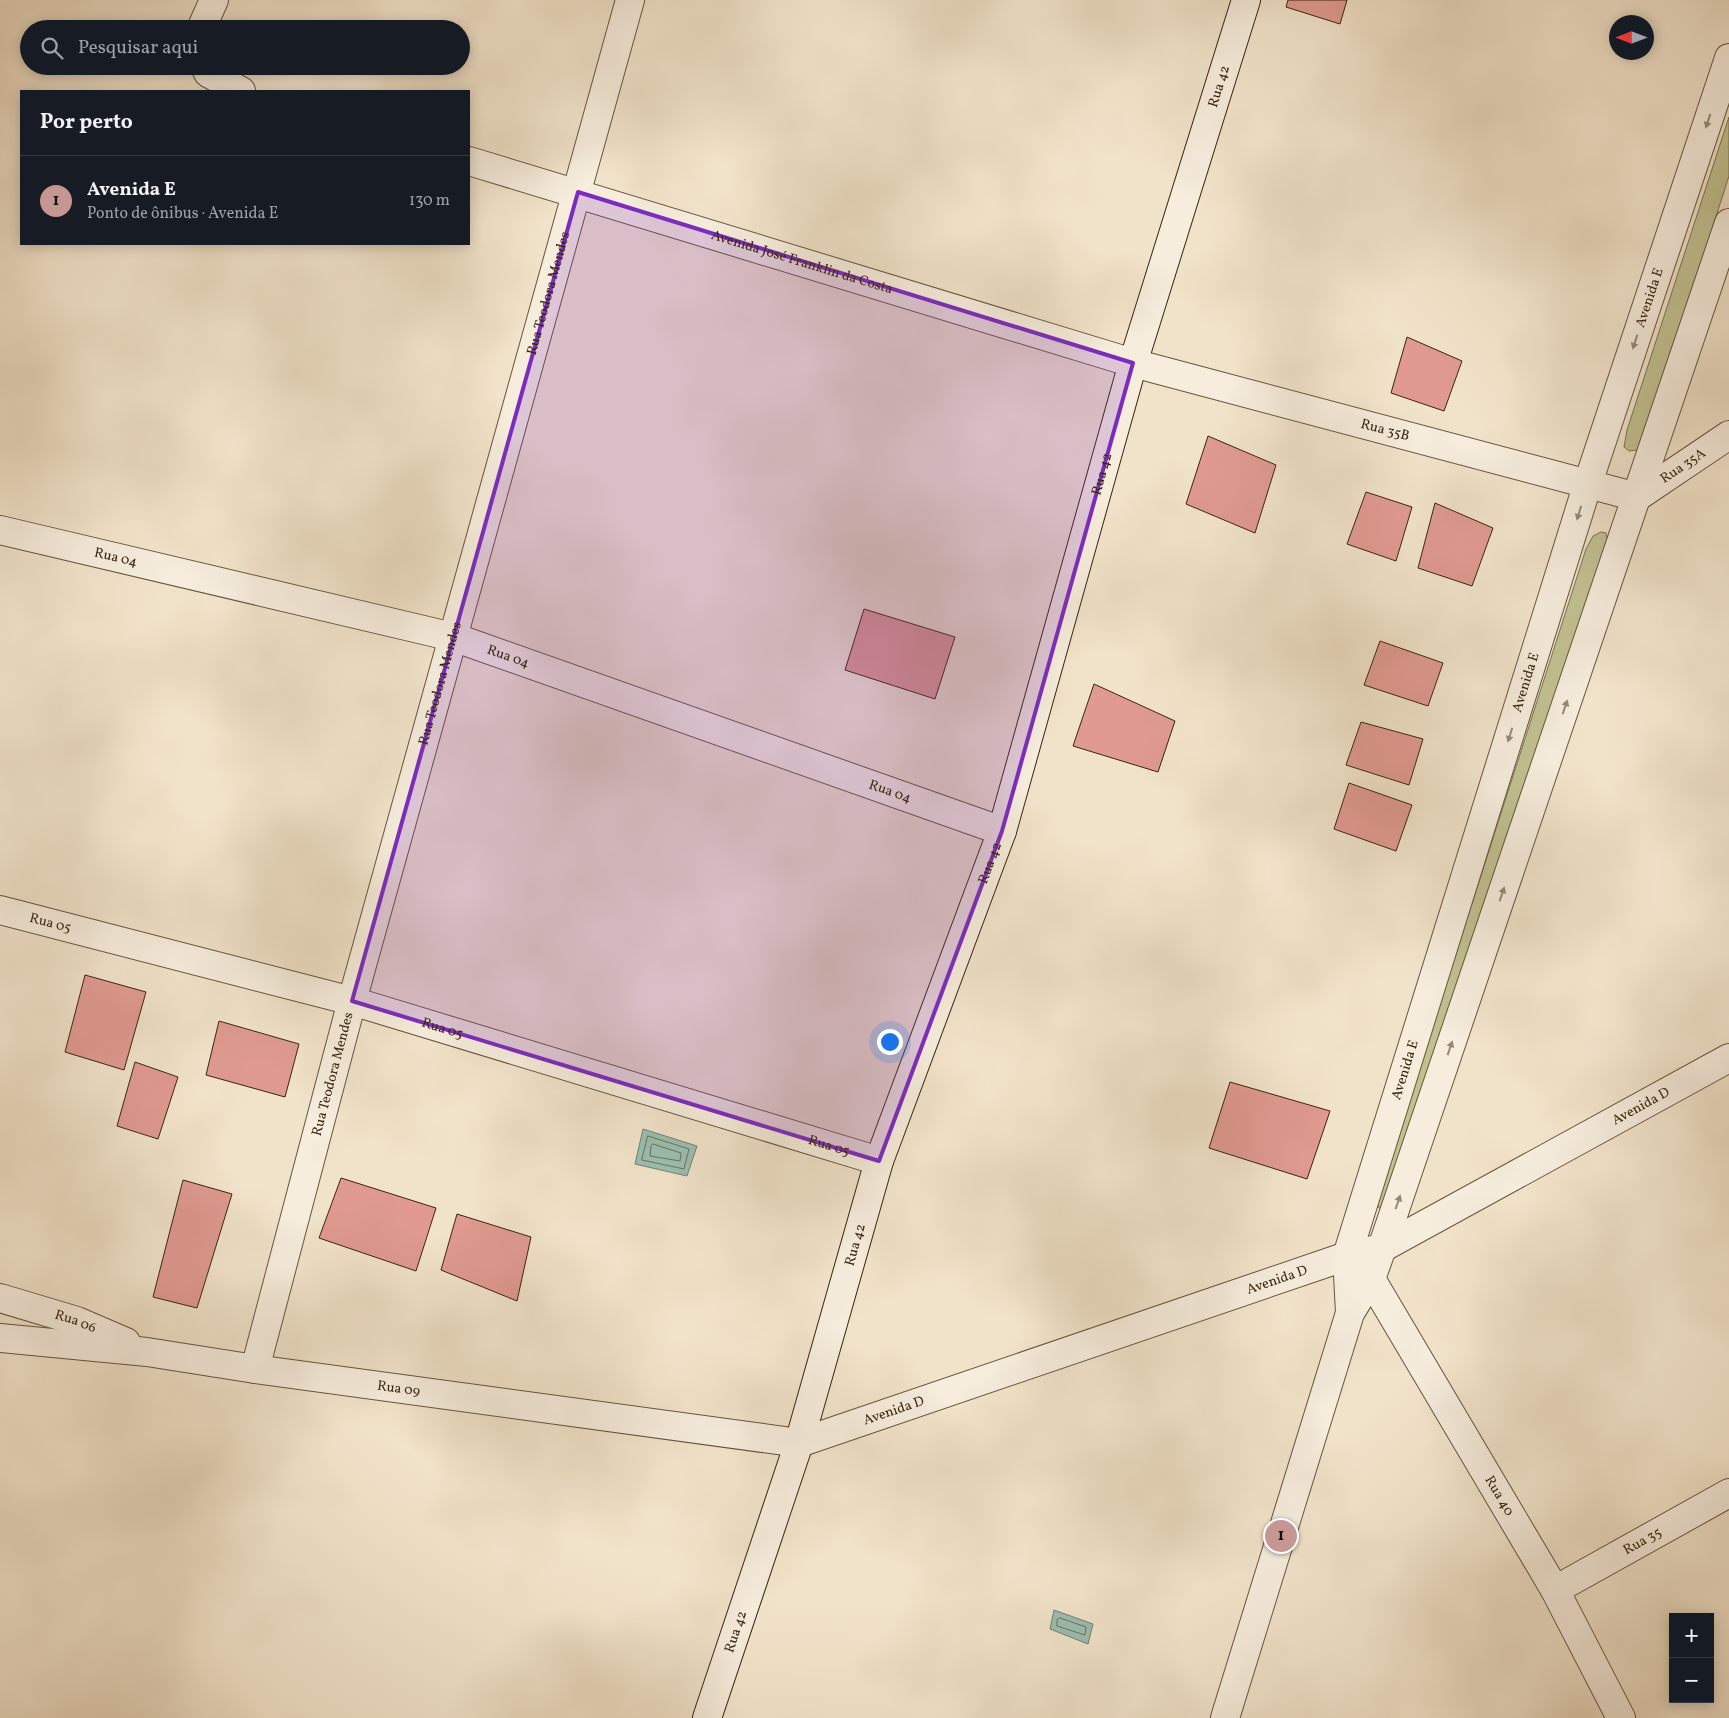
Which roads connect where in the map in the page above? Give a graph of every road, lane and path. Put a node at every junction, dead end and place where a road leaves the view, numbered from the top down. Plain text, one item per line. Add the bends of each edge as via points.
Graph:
1 (214, 0) edge
2 (630, 0) edge
3 (1246, 0) edge
4 (205, 20) edge
5 (1729, 58) edge
6 (213, 75) edge
7 (239, 90) edge
8 (470, 161) edge
9 (578, 192) junction
10 (1729, 223) edge
11 (1133, 363) junction
12 (1729, 434) edge
13 (1588, 483) junction
14 (1637, 496) junction
15 (0, 530) edge
16 (453, 637) junction
17 (1002, 831) junction
18 (0, 910) edge
19 (1430, 991) junction
20 (1466, 999) junction
21 (352, 1001) junction
22 (1729, 1058) edge
23 (879, 1161) junction
24 (1382, 1248) junction
25 (1347, 1256) junction
26 (1371, 1279) junction
27 (0, 1298) edge
28 (1350, 1313) junction
29 (0, 1338) edge
30 (147, 1352) junction
31 (255, 1369) junction
32 (799, 1443) junction
33 (1729, 1493) edge
34 (1555, 1590) junction
35 (707, 1718) edge
36 (1225, 1718) edge
37 (1621, 1718) edge

1 - 4 street
2 - 9 street, Rua Teodora Mendes
3 - 11 street, Rua 42
5 -> 13 street, Avenida E
6 - 7 street
8 - 9 street, Avenida José Franklin da Costa
9 - 11 street, Avenida José Franklin da Costa
9 - 16 street, Rua Teodora Mendes
10 - 14 street, Avenida E
11 - 13 street, Rua 35B
11 - 17 street, Rua 42
12 - 14 street, Rua 35A
13 - 14 street, Rua 35B
13 -> 19 street, Avenida E
20 -> 14 street, Avenida E
15 - 16 street, Rua 04
16 - 17 street, Rua 04
16 - 21 street, Rua Teodora Mendes
17 - 23 street, Rua 42
18 - 21 street, Rua 05
19 - 20 street
19 - 25 street, Avenida E
24 -> 20 street, Avenida E
21 - 23 street, Rua 05
21 - 31 street, Rua Teodora Mendes
22 - 24 street, Avenida D
23 - 32 street, Rua 42
24 - 25 street, Avenida D
24 - 26 street, Avenida E
25 - 28 street, Avenida E
25 - 32 street, Avenida D
26 - 28 street, Avenida E
26 - 34 street, Rua 40
27 - 30 street, Rua 06 via 78,1321
28 - 36 street, Avenida E
29 - 30 street, Rua 09
30 - 31 street, Rua 09
31 - 32 street, Rua 09
32 - 35 street, Rua 42
33 - 34 street, Rua 35
34 - 37 street, Rua 40

